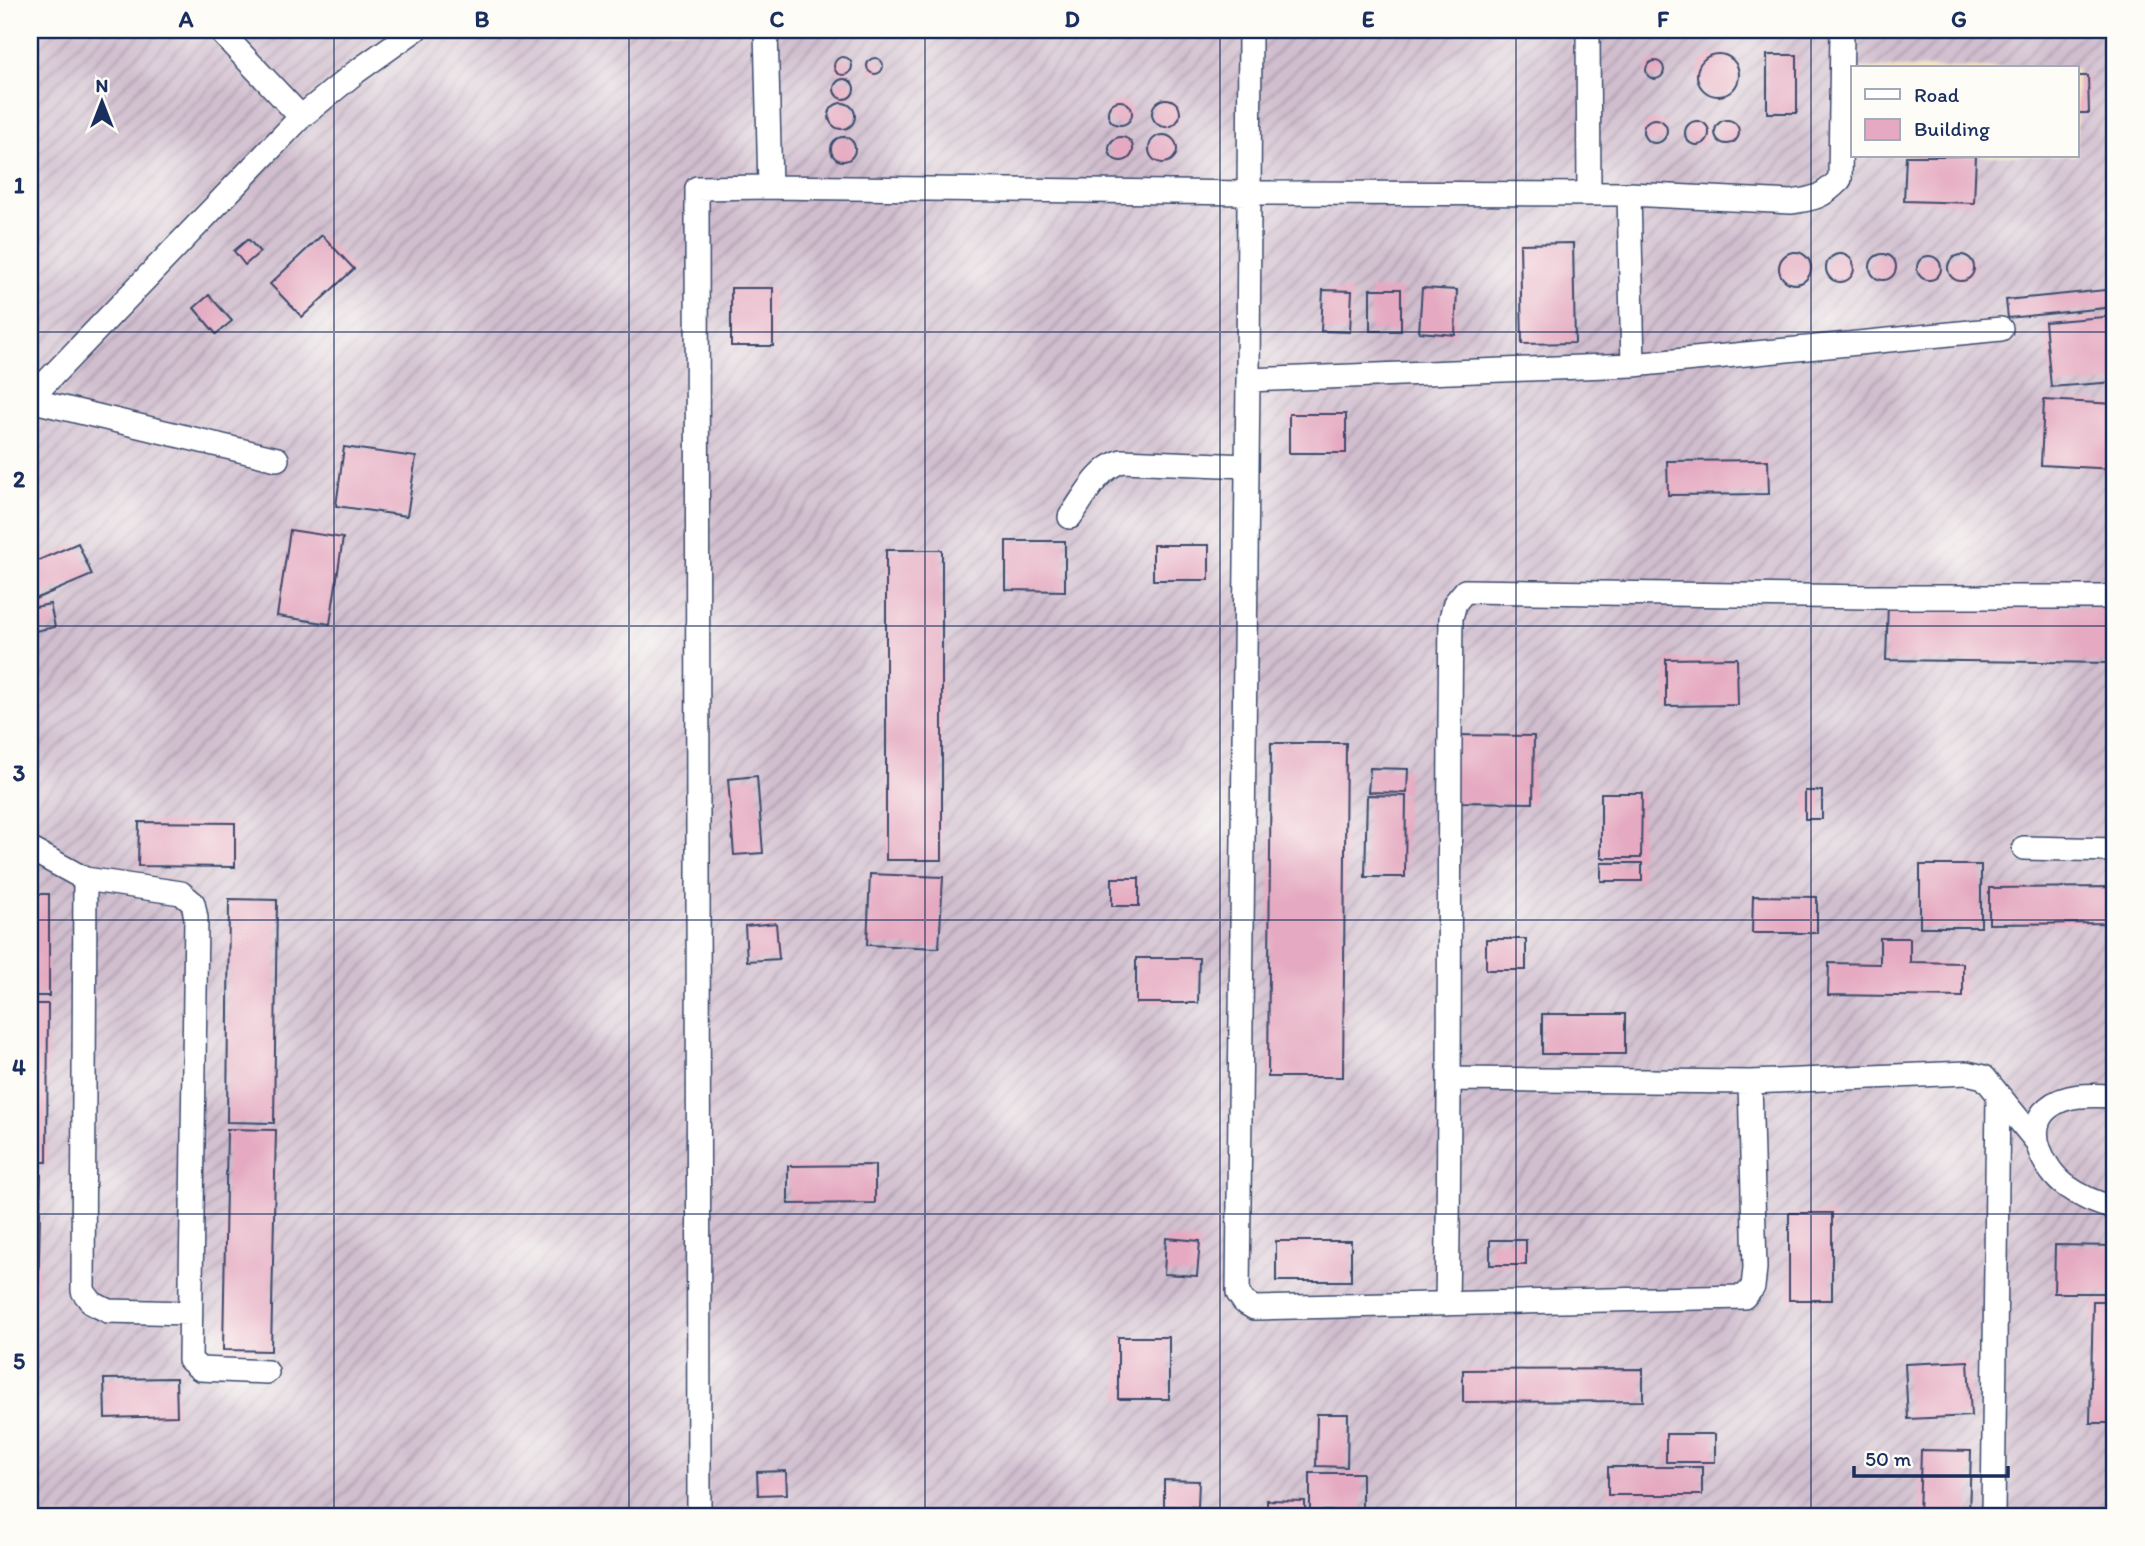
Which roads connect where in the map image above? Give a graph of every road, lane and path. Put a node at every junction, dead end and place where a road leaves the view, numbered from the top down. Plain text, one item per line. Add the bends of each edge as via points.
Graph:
1 (219, 30) edge
2 (415, 30) edge
3 (766, 30) edge
4 (1250, 30) edge
5 (1588, 30) edge
6 (1842, 30) edge
7 (301, 117) junction
8 (770, 187) junction
9 (1249, 193) junction
10 (1589, 194) junction
11 (1629, 194) junction
12 (2001, 329) dead end
13 (1633, 365) junction
14 (1248, 380) junction
15 (30, 400) edge
16 (277, 459) dead end
17 (1247, 466) junction
18 (1070, 517) dead end
19 (2115, 597) edge
20 (2024, 848) dead end
21 (30, 849) edge
22 (2115, 849) edge
23 (85, 880) junction
24 (1451, 1079) junction
25 (1750, 1082) junction
26 (1997, 1095) junction
27 (2115, 1096) edge
28 (2037, 1142) junction
29 (2115, 1208) edge
30 (1447, 1304) junction
31 (189, 1312) junction
32 (267, 1372) dead end
33 (699, 1516) edge
34 (1993, 1516) edge

1 - 7 lane
2 - 7 lane
3 - 8 lane
4 - 9 lane
5 - 10 lane
6 - 11 lane via 1840,179 1827,192 1791,202
7 - 15 lane
8 - 9 lane
8 - 33 lane via 696,188
9 - 10 lane
9 - 14 lane
10 - 11 lane
11 - 13 lane
12 - 13 lane
13 - 14 lane
14 - 17 lane
15 - 16 lane
17 - 18 lane via 1122,461 1104,471
17 - 30 lane via 1238,1293 1254,1308
19 - 24 lane via 1465,591 1451,618
20 - 22 lane
21 - 23 lane
23 - 31 lane via 181,894 193,903
23 - 31 lane via 83,1291 92,1303 108,1311
24 - 25 lane
24 - 30 lane
25 - 26 lane via 1968,1073 1984,1077
25 - 30 lane via 1755,1268 1753,1287 1744,1297
26 - 28 lane
26 - 34 lane
27 - 28 lane via 2082,1095 2047,1109 2038,1121
28 - 29 lane via 2044,1161 2064,1185
31 - 32 lane via 190,1360 200,1368

